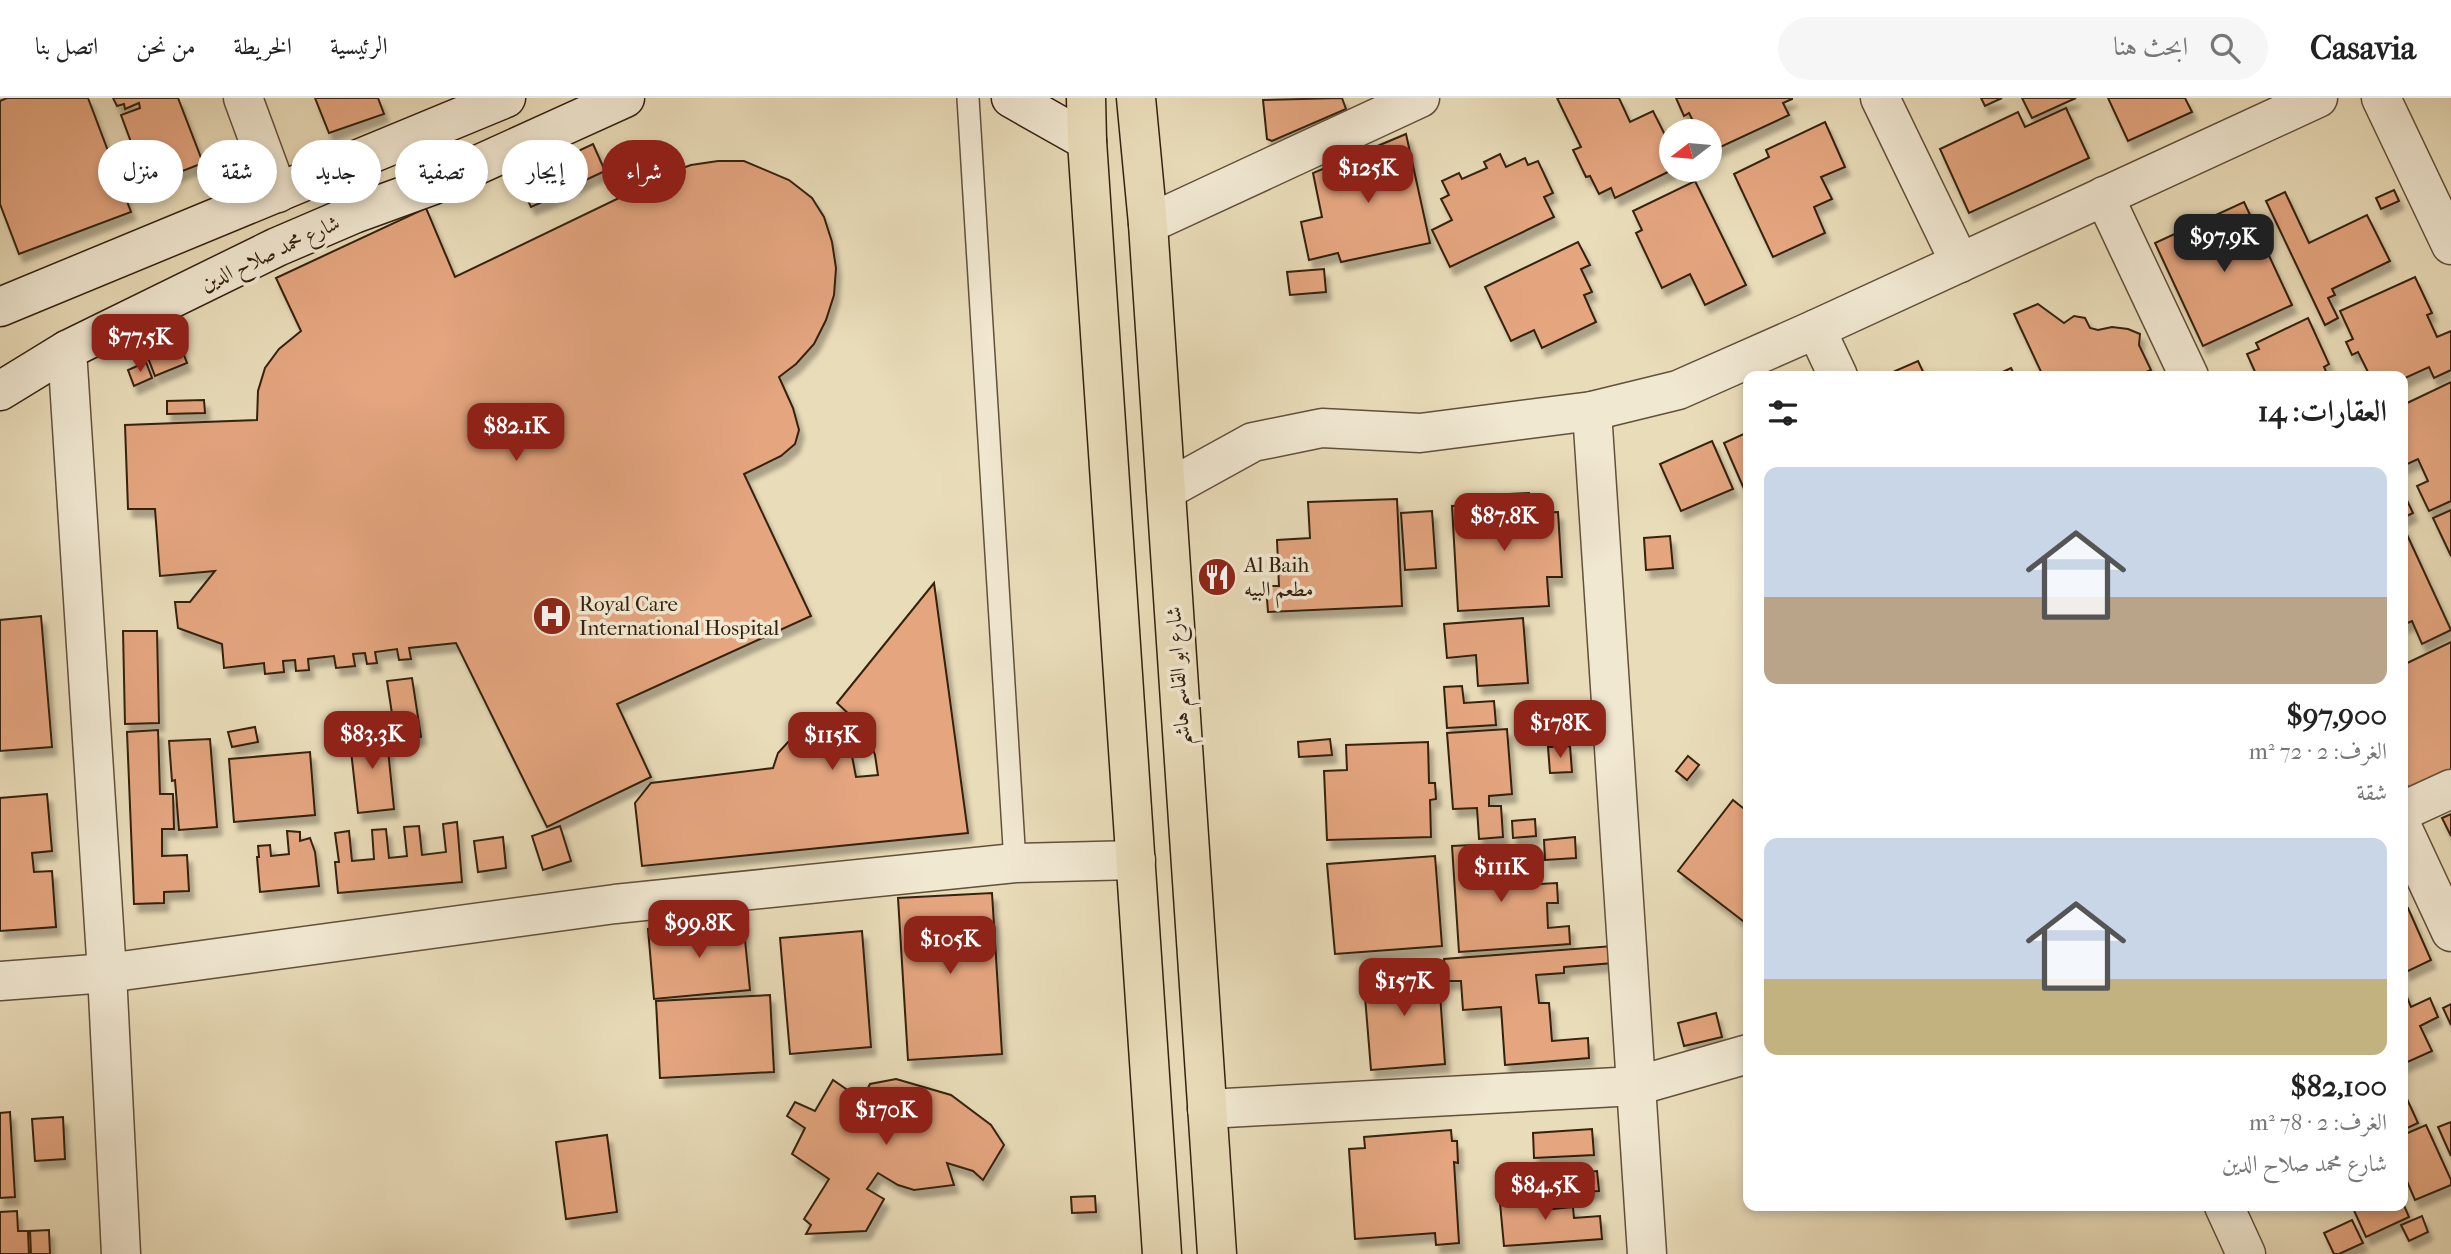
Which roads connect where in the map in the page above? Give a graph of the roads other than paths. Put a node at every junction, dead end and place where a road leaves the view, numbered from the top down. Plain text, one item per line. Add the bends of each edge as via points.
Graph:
1 (243, 98) edge
2 (506, 98) edge
3 (625, 98) edge
4 (968, 98) edge
5 (1011, 98) edge
6 (1086, 98) edge
7 (1136, 98) edge
8 (1420, 98) edge
9 (1880, 98) edge
10 (2381, 98) edge
11 (2308, 100) edge
12 (1087, 141) junction
13 (278, 193) junction
14 (2104, 196) junction
15 (1148, 224) junction
16 (2451, 245) edge
17 (1960, 263) junction
18 (0, 307) edge
19 (1816, 329) junction
20 (67, 349) junction
21 (1836, 371) edge
22 (2187, 371) edge
23 (0, 391) edge
24 (1592, 411) junction
25 (1166, 490) junction
26 (2451, 789) edge
27 (2408, 809) edge
28 (2408, 840) edge
29 (1136, 860) junction
30 (1015, 863) junction
31 (2451, 932) edge
32 (107, 972) junction
33 (0, 981) edge
34 (1743, 1055) edge
35 (1636, 1086) junction
36 (1208, 1109) junction
37 (2226, 1211) edge
38 (121, 1254) edge
39 (1162, 1254) edge
40 (1217, 1254) edge
41 (1647, 1254) edge
42 (2246, 1254) edge

1 - 13 street
2 - 13 street
3 - 20 street, شارع محمد صلاح الدين via 431,186 277,247
4 - 30 lane
5 - 12 street
6 - 12 main road
7 - 15 main road, شارع ابو القاسم هاشم
8 - 15 street
9 - 17 street
10 - 16 street
11 - 14 street
12 - 29 main road
13 - 18 street
14 - 17 street
14 - 22 street
15 - 25 main road, شارع ابو القاسم هاشم
17 - 19 street
19 - 21 street
19 - 24 street via 1678,390
20 - 23 street, شارع محمد صلاح الدين
20 - 32 street
24 - 25 street via 1420,433 1322,428 1253,442
24 - 35 street
25 - 36 main road, شارع ابو القاسم هاشم
26 - 27 street
28 - 31 street
29 - 30 street
29 - 39 main road
30 - 32 street via 615,904
32 - 33 street
32 - 38 street
34 - 35 street
35 - 36 street
35 - 41 street
36 - 40 main road, شارع ابو القاسم هاشم
37 - 42 street

